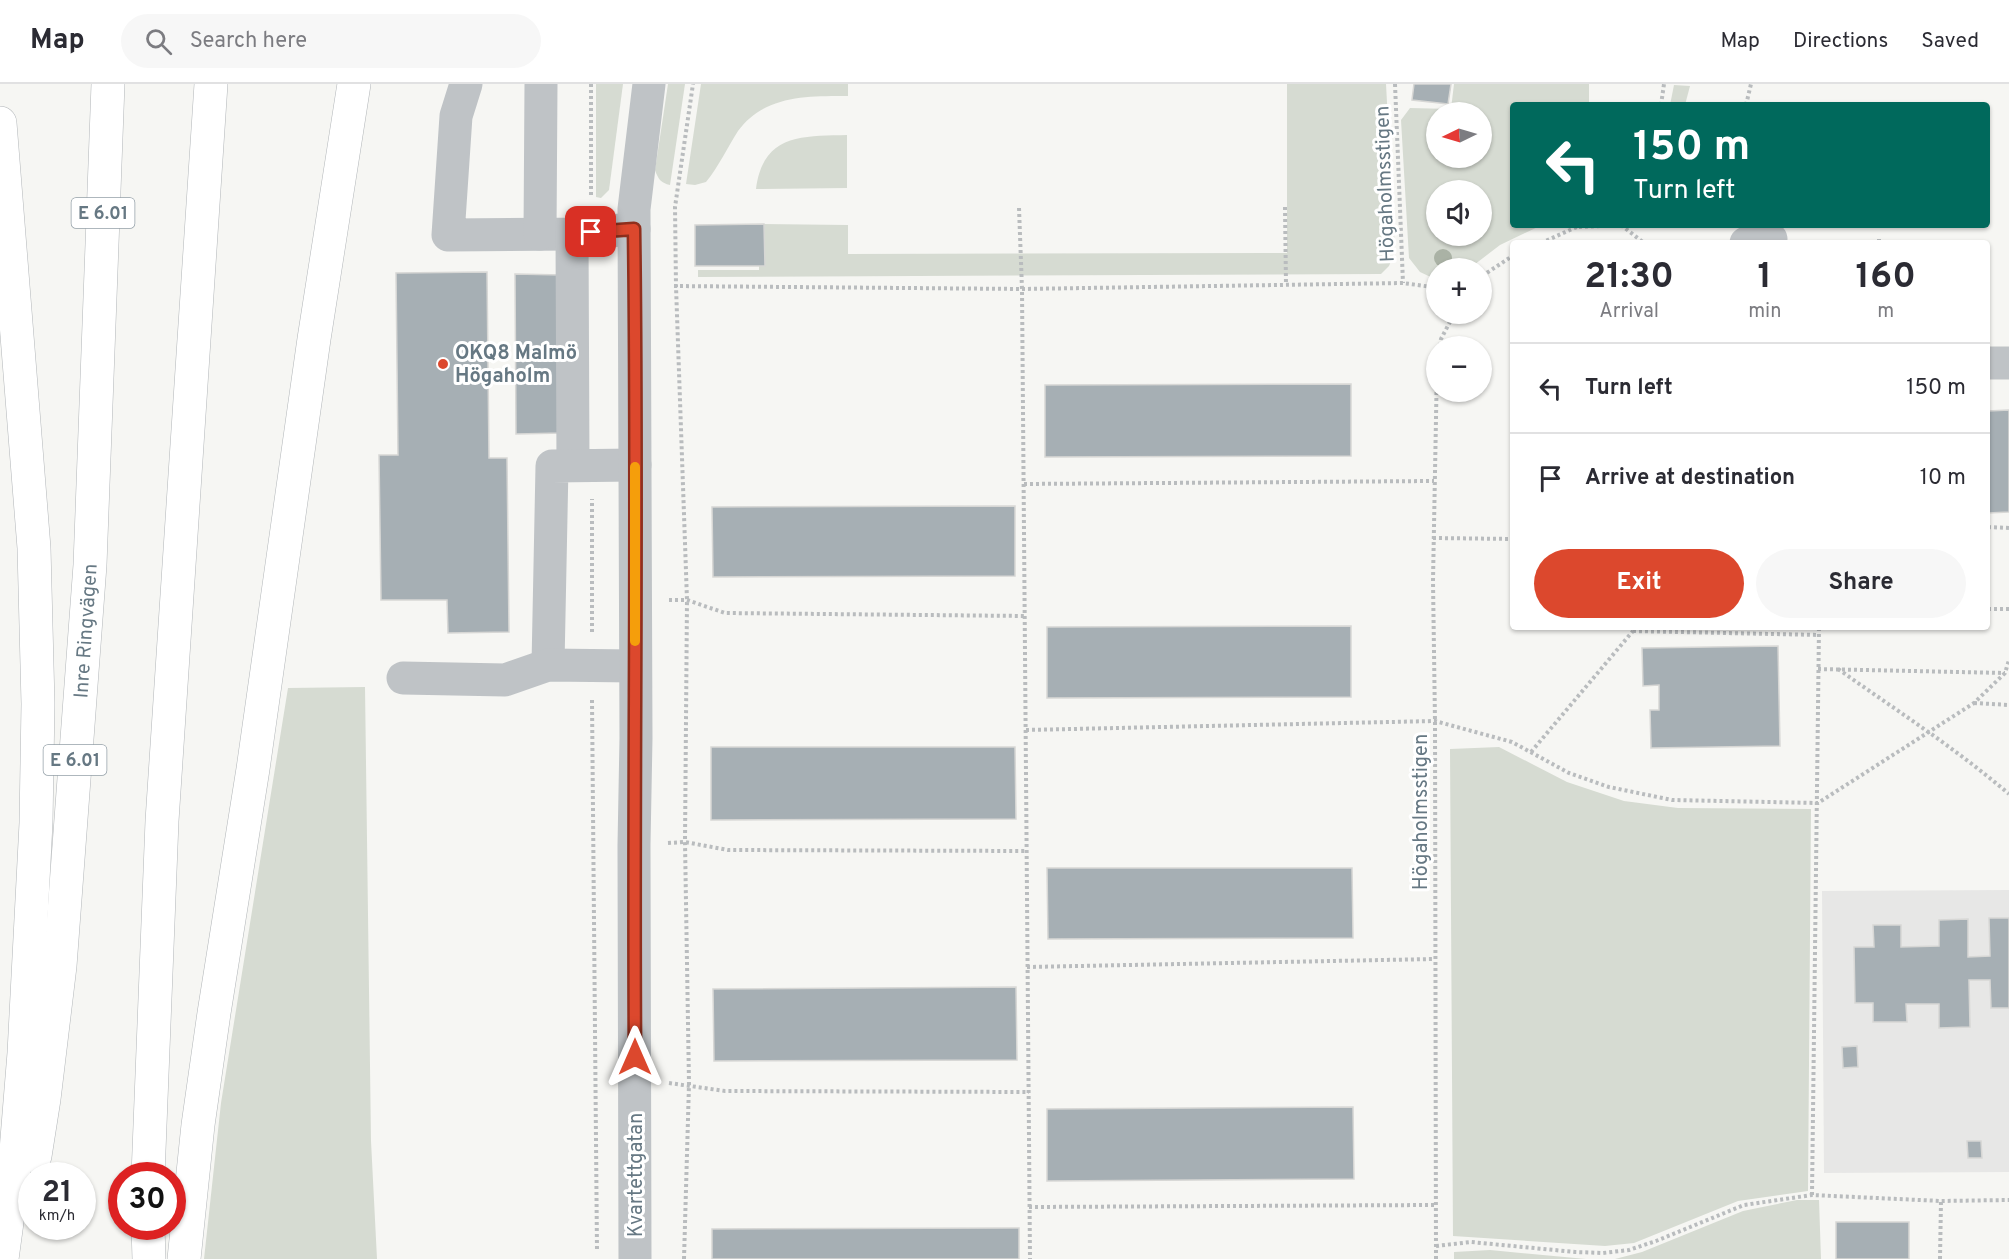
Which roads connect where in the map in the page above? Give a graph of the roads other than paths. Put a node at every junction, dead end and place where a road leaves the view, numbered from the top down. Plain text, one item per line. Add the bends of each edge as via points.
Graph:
1 (108, 84) edge
2 (211, 84) edge
3 (354, 84) edge
4 (466, 84) edge
5 (541, 84) edge
6 (649, 84) edge
7 (0, 123) edge
8 (634, 229) junction
9 (540, 234) junction
10 (572, 234) junction
11 (1990, 363) edge
12 (2009, 363) edge
13 (573, 465) junction
14 (635, 465) junction
15 (549, 665) junction
16 (635, 666) junction
17 (403, 678) dead end
18 (34, 1162) edge
19 (148, 1162) edge
20 (21, 1240) edge
21 (148, 1240) edge
22 (2, 1259) edge
23 (18, 1259) edge
24 (149, 1259) edge
25 (184, 1259) edge
26 (635, 1259) edge

1 - 18 highway, Inre Ringvägen / E 6.01 via 90,565 60,966
2 - 19 highway via 164,798
3 - 25 highway via 214,1013
4 - 9 street via 456,116 448,234
5 - 9 street
6 - 8 street, Kvartettgatan
7 - 22 highway via 34,548 38,704 24,1053
8 - 10 street
8 - 14 street, Kvartettgatan
9 - 10 street
10 - 13 street
11 - 12 street
13 - 14 street
13 - 15 street via 552,466
14 - 16 street, Kvartettgatan
15 - 16 street
15 - 17 street via 505,680
16 - 26 street, Kvartettgatan
20 - 23 highway
21 - 24 highway

